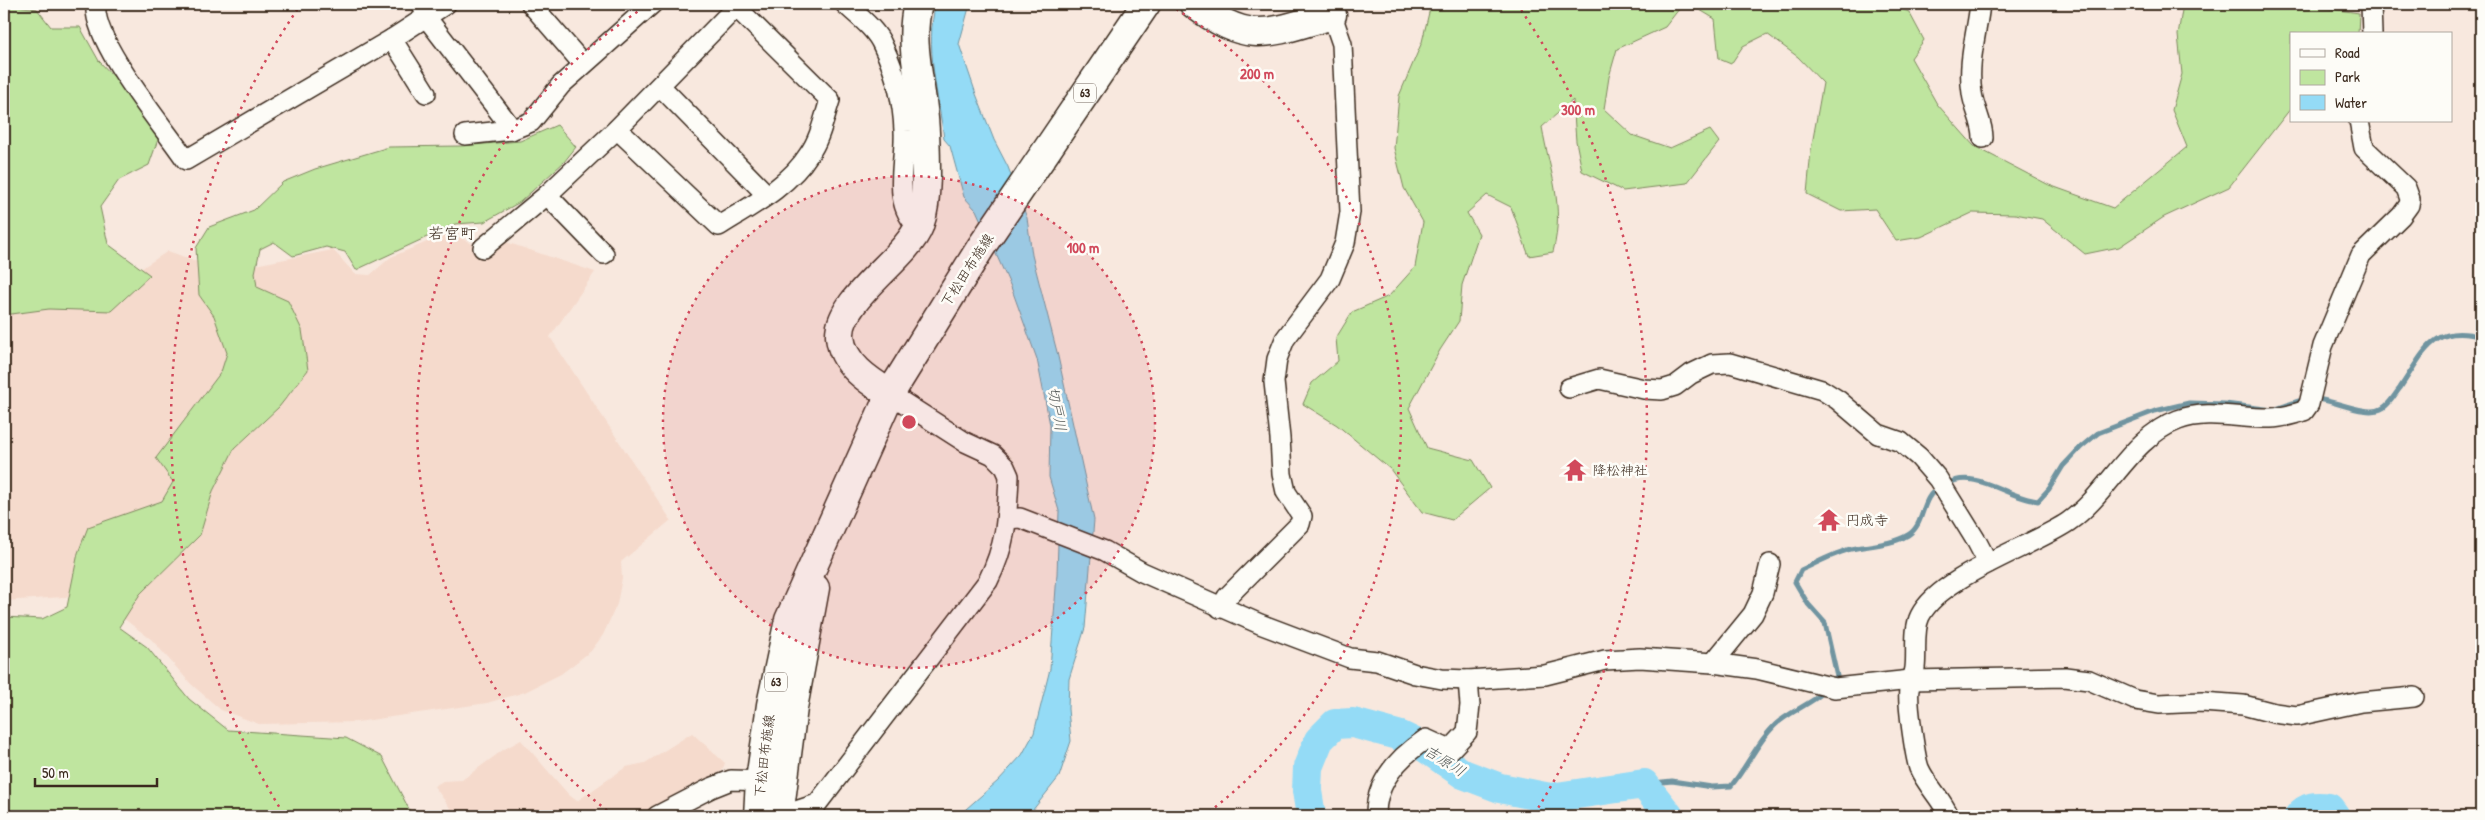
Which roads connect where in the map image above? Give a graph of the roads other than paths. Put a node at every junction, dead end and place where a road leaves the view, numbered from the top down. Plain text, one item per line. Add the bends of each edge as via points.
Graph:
1 (96, 4) edge
2 (446, 4) edge
3 (531, 4) edge
4 (652, 4) edge
5 (845, 4) edge
6 (918, 4) edge
7 (1146, 4) edge
8 (1194, 4) edge
9 (1980, 4) edge
10 (2370, 4) edge
11 (737, 5) edge
12 (424, 10) edge
13 (1331, 10) edge
14 (2372, 32) edge
15 (392, 39) junction
16 (583, 64) junction
17 (660, 86) junction
18 (426, 93) dead end
19 (2359, 122) edge
20 (617, 129) junction
21 (511, 130) junction
22 (465, 135) dead end
23 (1983, 138) dead end
24 (547, 195) junction
25 (767, 195) junction
26 (919, 228) junction
27 (483, 248) dead end
28 (604, 254) dead end
29 (1569, 388) dead end
30 (890, 394) junction
31 (1007, 519) junction
32 (1988, 563) junction
33 (1770, 564) dead end
34 (1220, 608) junction
35 (1713, 663) junction
36 (1468, 680) junction
37 (1911, 680) junction
38 (2414, 696) dead end
39 (771, 781) junction
40 (657, 816) edge
41 (758, 816) edge
42 (764, 816) edge
43 (780, 816) edge
44 (1376, 816) edge
45 (1949, 816) edge

1 - 15 street via 103,33 126,77 186,160
2 - 12 street
3 - 16 street
4 - 16 street
5 - 26 street via 883,44 894,76 902,104 905,133 901,169 904,208
6 - 26 main road via 914,30 926,149 925,206
7 - 30 main road, 下松田布施線 / 63 via 980,247
8 - 13 main road via 1238,30 1271,33
9 - 23 street via 1970,67 1972,94
10 - 14 street
11 - 17 street
11 - 25 street via 830,100 810,153 798,169
12 - 15 street
12 - 21 street
13 - 34 street via 1342,44 1350,212 1345,243 1330,279 1285,339 1277,359 1274,382 1282,474 1286,492 1302,516 1300,524 1227,597
15 - 18 street
16 - 21 street via 531,122
17 - 20 street
17 - 25 street
19 - 32 street via 2364,148 2406,188 2409,205 2361,255 2323,346 2310,400 2304,411 2272,418 2208,415 2180,419 2163,426 2146,440 2090,504 2068,522
20 - 24 street
20 - 25 street via 719,226
21 - 22 street
24 - 27 street
24 - 28 street
26 - 30 main road via 856,301 844,320 840,335 846,354 863,377
29 - 32 street via 1599,379 1644,390 1662,390 1712,364 1730,363 1822,390 1878,434 1901,442 1919,457 1942,486
30 - 31 street via 965,442 992,455 1005,467 1009,476
30 - 39 main road, 下松田布施線 / 63 via 820,554 793,708
31 - 34 street via 1020,518 1100,549
31 - 43 street via 1000,556 988,581 949,634 817,804
32 - 37 street via 1950,586 1927,605 1919,618 1915,669
33 - 35 street via 1764,593 1753,614
34 - 36 street via 1350,658 1377,661 1433,677
35 - 36 street via 1640,658 1605,660 1545,675
35 - 37 street via 1756,668 1828,686
36 - 44 street via 1467,732 1450,750 1426,740 1397,761 1376,803
37 - 38 street via 2065,677 2089,680 2135,700 2159,704 2202,702 2243,705 2297,716 2361,702
37 - 45 street via 1908,692 1919,767
39 - 40 street via 731,780
39 - 41 main road, 下松田布施線 / 63
39 - 43 main road, 下松田布施線 / 63
41 - 42 street

